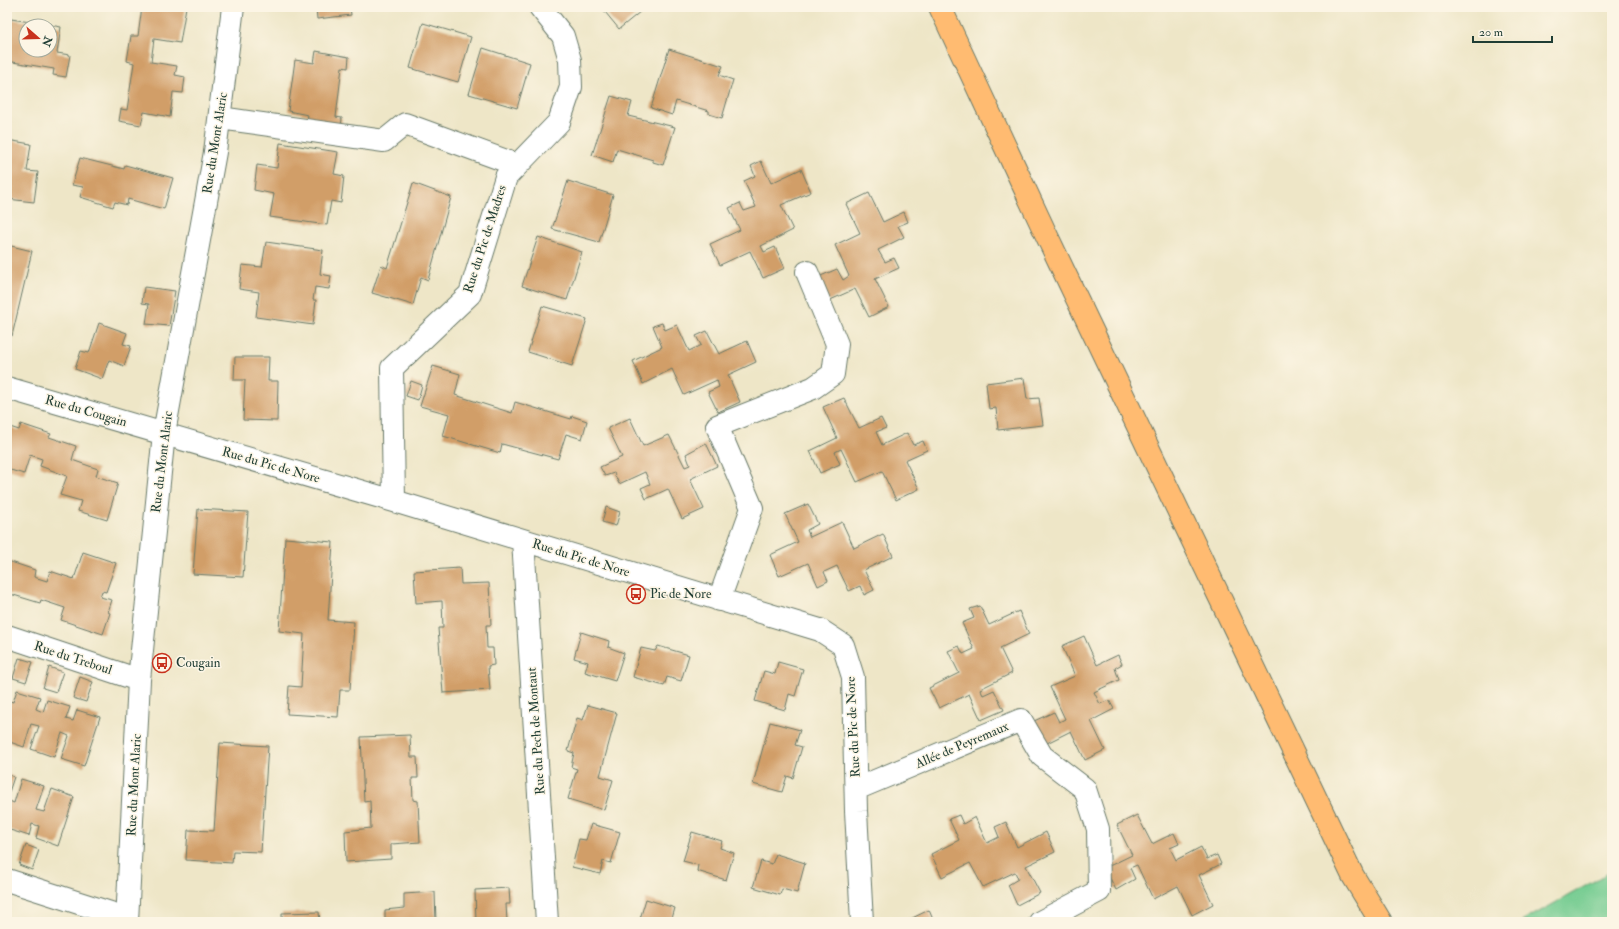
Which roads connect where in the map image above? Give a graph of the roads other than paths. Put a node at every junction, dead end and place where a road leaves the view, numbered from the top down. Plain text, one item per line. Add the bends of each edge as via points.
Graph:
1 (234, 7) edge
2 (540, 7) edge
3 (940, 7) edge
4 (220, 118) junction
5 (516, 165) junction
6 (807, 272) dead end
7 (7, 388) edge
8 (164, 433) junction
9 (394, 501) junction
10 (523, 540) junction
11 (719, 600) junction
12 (7, 636) edge
13 (139, 680) junction
14 (856, 790) junction
15 (7, 880) edge
16 (127, 920) edge
17 (547, 922) edge
18 (862, 922) edge
19 (1040, 922) edge
20 (1381, 922) edge

1 - 4 street, Rue du Mont Alaric
2 - 5 street, Rue du Pic de Madres via 563,36 570,60 570,87 558,122
3 - 20 main road via 1048,240 1350,869
4 - 5 street via 384,141 405,124
4 - 8 street, Rue du Mont Alaric
5 - 9 street, Rue du Pic de Madres via 506,177 470,294 392,368
6 - 11 street via 837,344 833,374 812,388 717,426 752,508
7 - 8 street, Rue du Cougain
8 - 9 street, Rue du Pic de Nore
8 - 13 street, Rue du Mont Alaric
9 - 10 street, Rue du Pic de Nore
10 - 11 street, Rue du Pic de Nore
10 - 17 street, Rue du Pech de Montaut
11 - 14 street, Rue du Pic de Nore via 820,630 843,645 853,677
12 - 13 street, Rue du Treboul
13 - 16 street, Rue du Mont Alaric
14 - 18 street, Rue du Pic de Nore
14 - 19 street, Allée de Peyremaux via 1021,720 1042,756 1085,789 1098,829 1099,891
15 - 16 street

